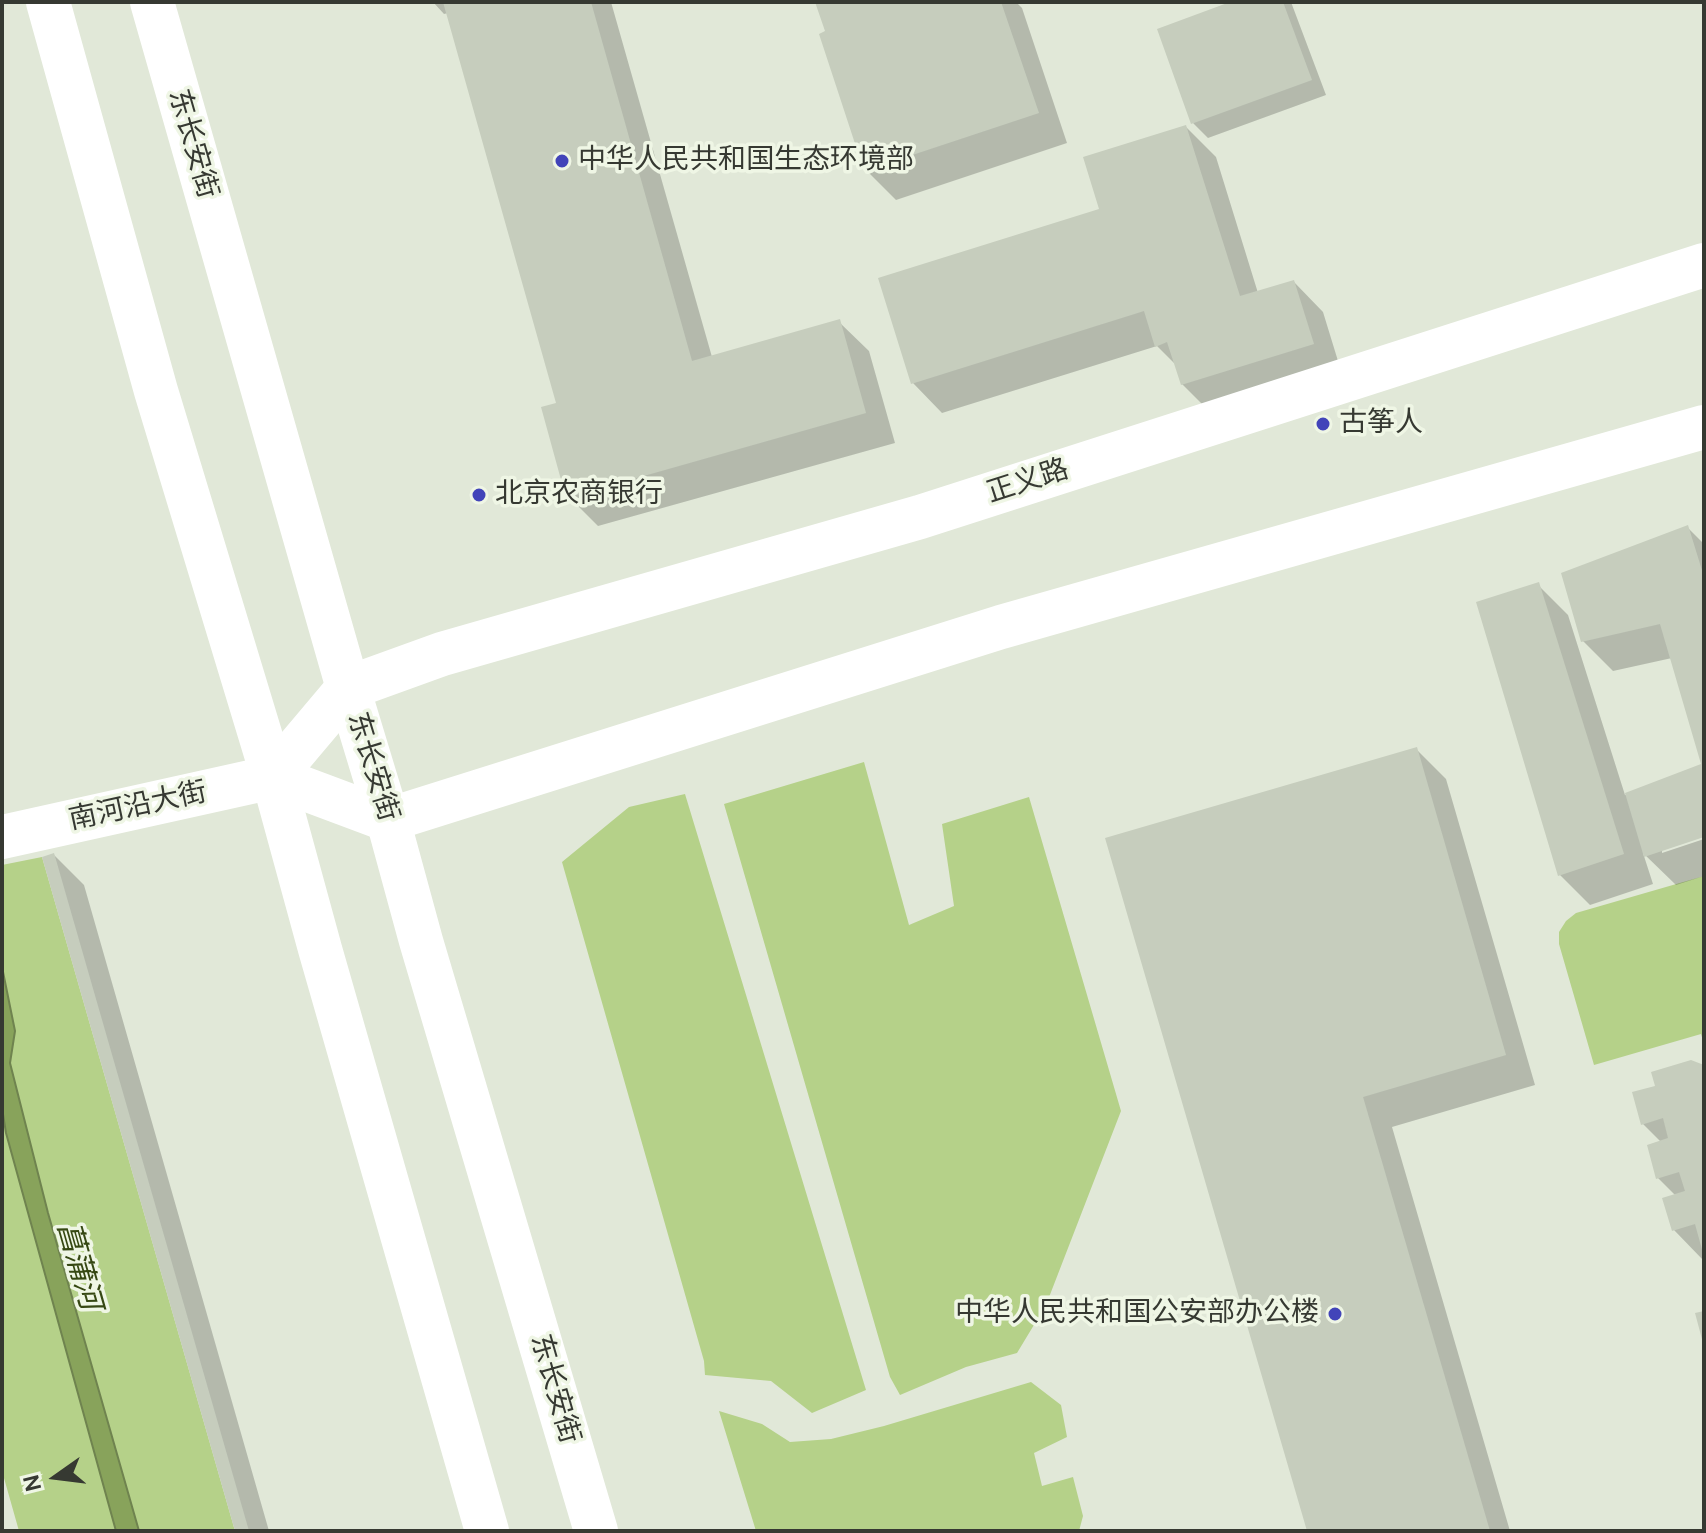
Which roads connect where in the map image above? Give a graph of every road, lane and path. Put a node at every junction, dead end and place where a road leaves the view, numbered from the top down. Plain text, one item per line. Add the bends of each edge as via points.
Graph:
1 (48, 2) edge
2 (152, 2) edge
3 (1704, 265) edge
4 (1704, 427) edge
5 (348, 688) junction
6 (273, 777) junction
7 (388, 820) junction
8 (2, 837) edge
9 (487, 1531) edge
10 (596, 1531) edge

1 - 6 main road via 152,377
2 - 5 main road, 东长安街
3 - 5 main road, 正义路 via 920,517 442,654
4 - 7 main road via 1001,627
5 - 6 main road
5 - 7 main road, 东长安街
6 - 7 main road
6 - 8 main road, 南河沿大街
6 - 9 main road
7 - 10 main road, 东长安街

